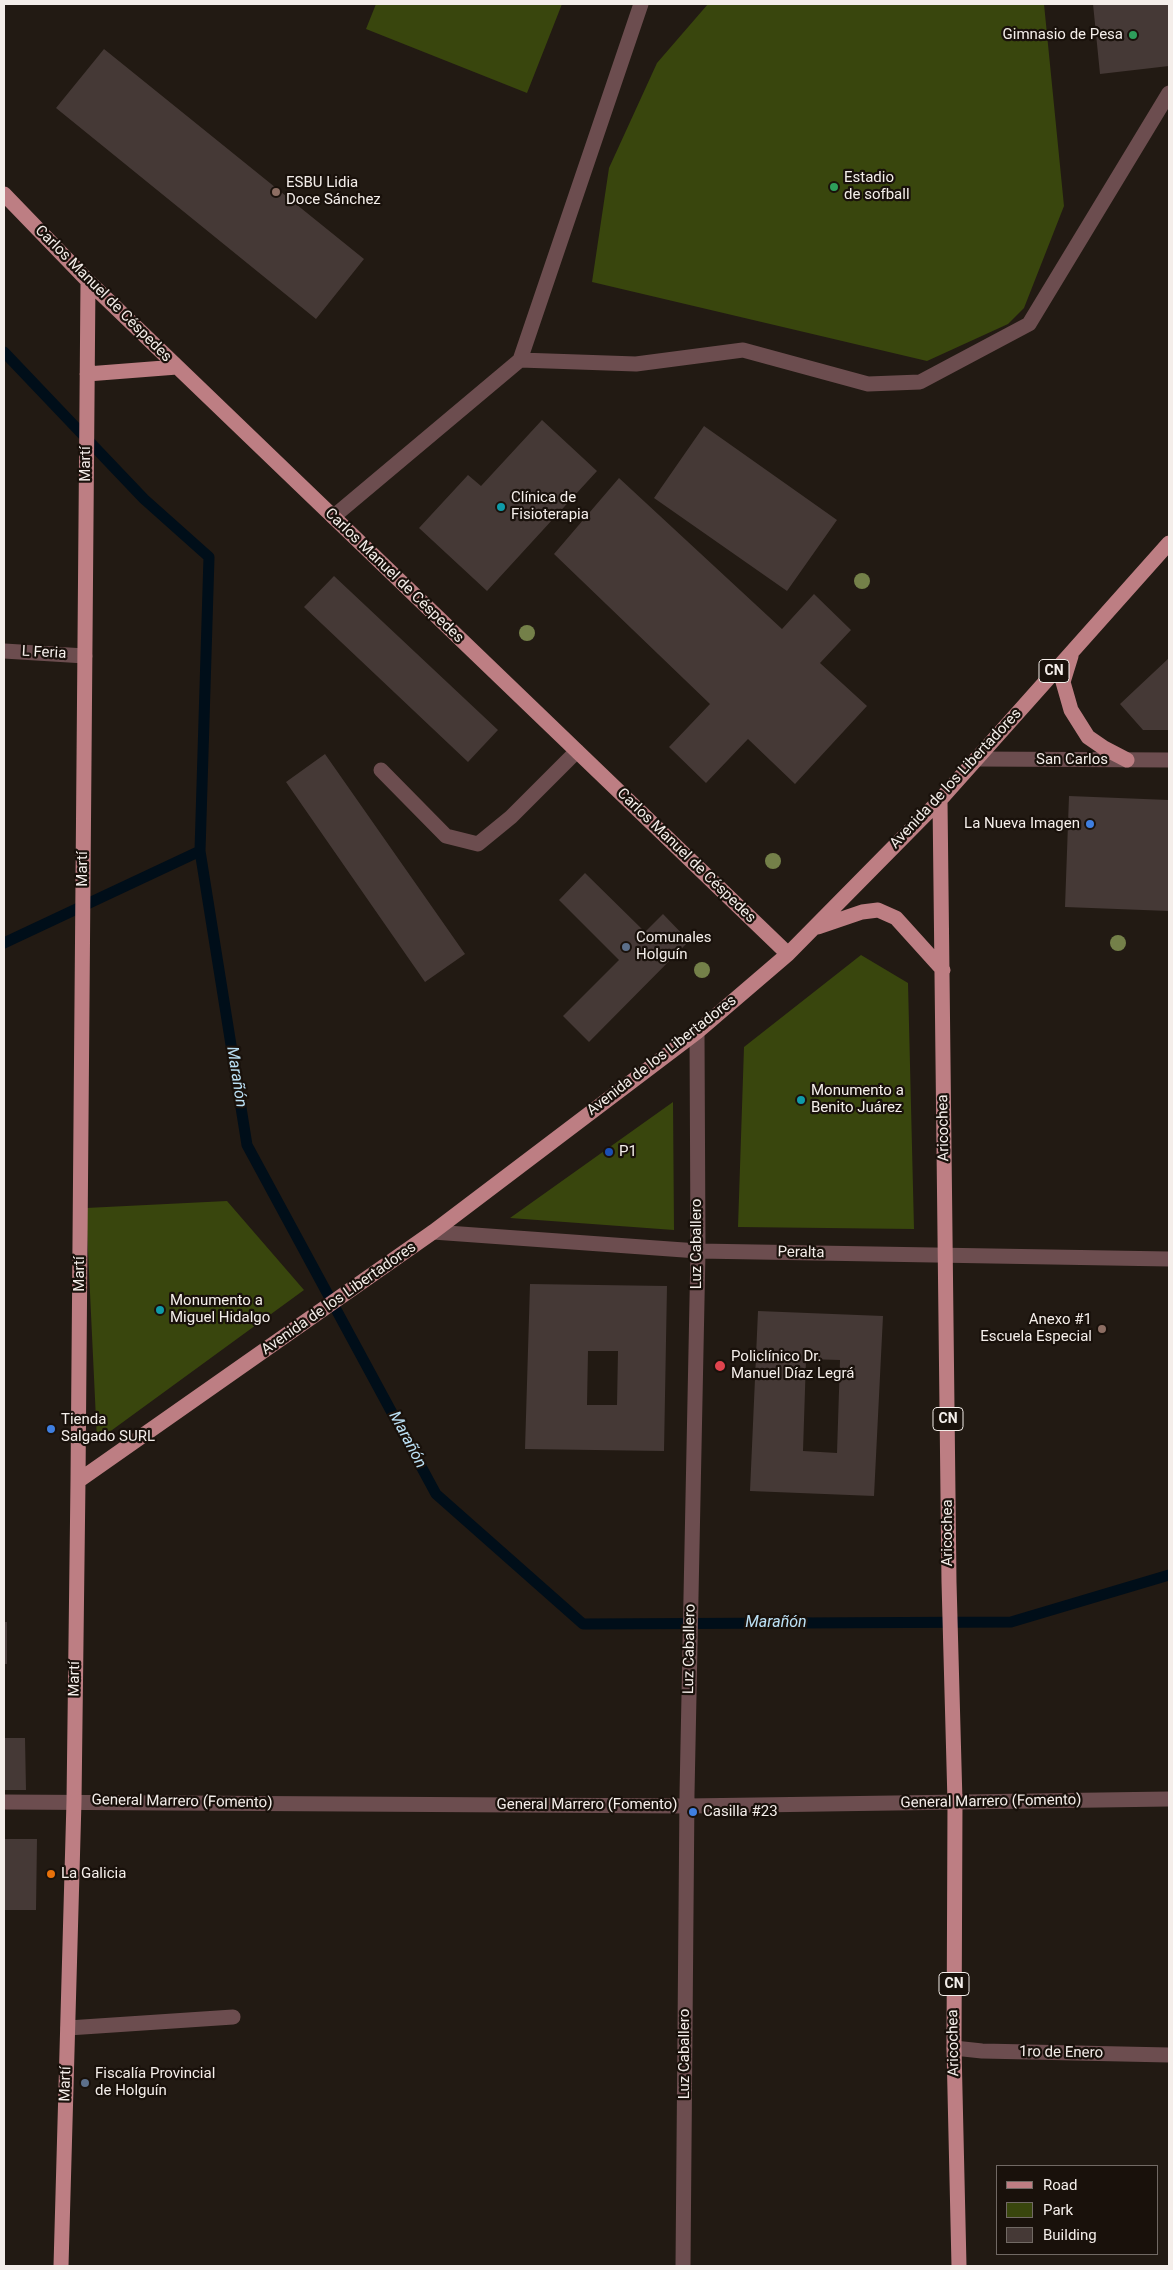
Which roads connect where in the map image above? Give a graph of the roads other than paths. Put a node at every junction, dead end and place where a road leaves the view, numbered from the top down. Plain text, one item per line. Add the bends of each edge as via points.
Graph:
1 (642, 4) edge
2 (1169, 93) edge
3 (4, 194) edge
4 (88, 281) junction
5 (520, 360) junction
6 (177, 367) junction
7 (87, 379) junction
8 (332, 517) junction
9 (1169, 543) edge
10 (4, 651) edge
11 (1072, 651) junction
12 (84, 656) junction
13 (577, 751) junction
14 (976, 759) junction
15 (1127, 760) junction
16 (1169, 760) edge
17 (380, 770) dead end
18 (940, 800) junction
19 (814, 929) junction
20 (788, 954) junction
21 (943, 970) junction
22 (697, 1032) junction
23 (433, 1232) junction
24 (698, 1251) junction
25 (946, 1256) junction
26 (1169, 1259) edge
27 (78, 1481) junction
28 (1169, 1799) edge
29 (74, 1801) junction
30 (4, 1802) edge
31 (955, 1802) junction
32 (687, 1806) junction
33 (233, 2017) dead end
34 (68, 2028) junction
35 (954, 2048) junction
36 (1169, 2055) edge
37 (61, 2266) edge
38 (683, 2266) edge
39 (959, 2266) edge

1 - 5 street
2 - 5 street via 1029,324 920,382 868,384 742,350 636,364
3 - 4 main road, Carlos Manuel de Céspedes
4 - 6 main road, Carlos Manuel de Céspedes
4 - 7 main road, Martí
5 - 8 street
6 - 7 main road
6 - 8 main road, Carlos Manuel de Céspedes
7 - 12 main road, Martí
8 - 13 main road, Carlos Manuel de Céspedes
9 - 11 main road, Avenida de los Libertadores / CN
10 - 12 street, L Feria
11 - 14 main road, Avenida de los Libertadores / CN
11 - 15 main road via 1063,682 1071,710 1088,736
12 - 27 main road, Martí
13 - 17 street via 511,817 478,844 446,836
13 - 20 main road, Carlos Manuel de Céspedes
14 - 15 street, San Carlos
14 - 18 main road, Avenida de los Libertadores / CN
15 - 16 street, San Carlos
18 - 19 main road, Avenida de los Libertadores / CN
18 - 21 main road, Aricochea / CN
19 - 20 main road, Avenida de los Libertadores / CN
19 - 21 main road via 862,912 878,910 896,918
20 - 22 main road, Avenida de los Libertadores / CN
21 - 25 main road, Aricochea / CN
22 - 23 main road, Avenida de los Libertadores / CN
22 - 24 street, Luz Caballero
23 - 24 street, Peralta
23 - 27 main road, Avenida de los Libertadores / CN
24 - 25 street, Peralta
24 - 32 street, Luz Caballero
25 - 26 street, Peralta
25 - 31 main road, Aricochea / CN
27 - 29 main road, Martí
28 - 31 street, General Marrero (Fomento)
29 - 30 street, General Marrero (Fomento)
29 - 32 street, General Marrero (Fomento)
29 - 34 main road, Martí
31 - 32 street, General Marrero (Fomento)
31 - 35 main road, Aricochea / CN
32 - 38 street, Luz Caballero
33 - 34 street
34 - 37 main road, Martí
35 - 36 street, 1ro de Enero
35 - 39 main road, Aricochea / CN

